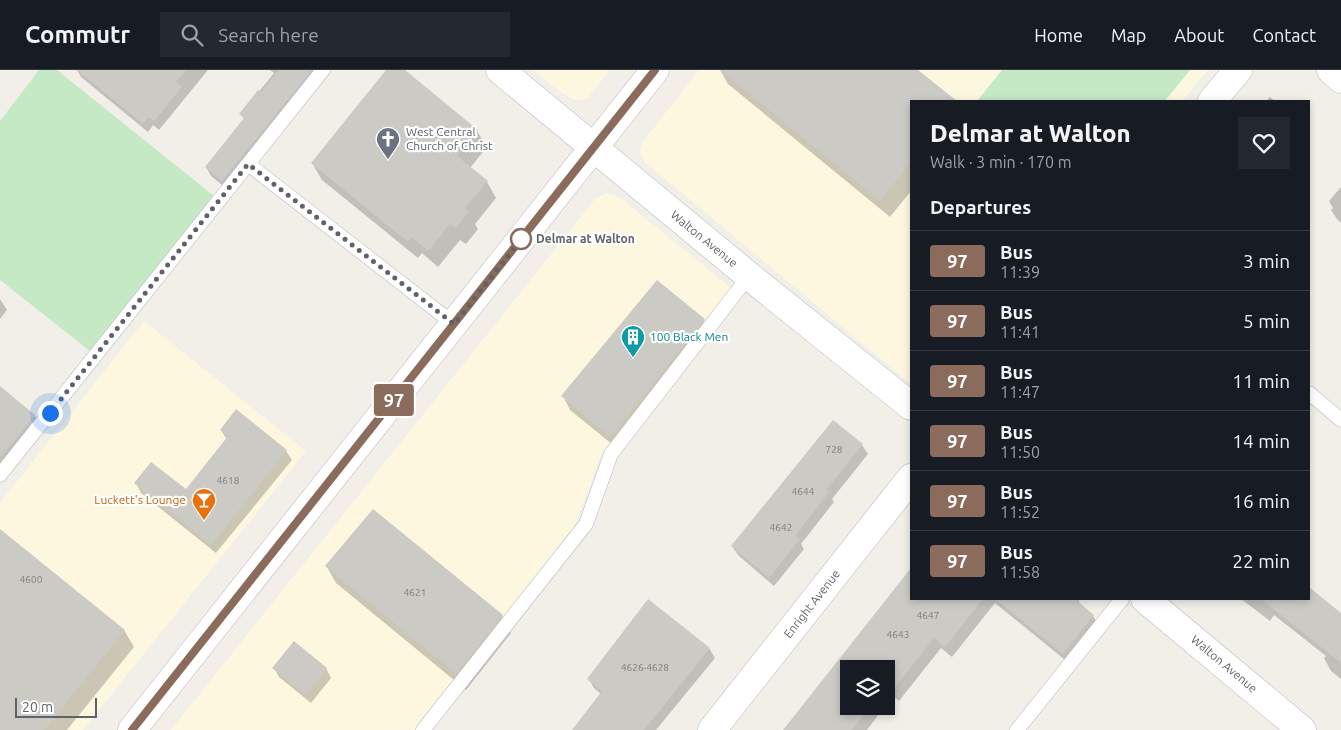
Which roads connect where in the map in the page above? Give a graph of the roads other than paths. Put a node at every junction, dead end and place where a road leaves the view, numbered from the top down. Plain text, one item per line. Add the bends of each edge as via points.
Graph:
1 (323, 70) edge
2 (500, 70) edge
3 (655, 70) edge
4 (1238, 70) edge
5 (1330, 70) edge
6 (1341, 79) edge
7 (1213, 100) edge
8 (594, 148) junction
9 (248, 164) junction
10 (749, 276) junction
11 (454, 324) junction
12 (1310, 394) edge
13 (910, 405) edge
14 (1341, 420) edge
15 (0, 475) edge
16 (910, 479) edge
17 (1121, 600) edge
18 (1146, 600) edge
19 (132, 730) edge
20 (423, 730) edge
21 (712, 730) edge
22 (1017, 730) edge
23 (1302, 730) edge

1 - 9 lane
2 - 8 street, Walton Avenue
3 - 8 street
4 - 7 street
5 - 6 street
8 - 10 street, Walton Avenue
8 - 11 street
9 - 11 lane
9 - 15 lane
10 - 13 street, Walton Avenue
10 - 20 lane via 611,454 586,524
11 - 19 street
12 - 14 lane
16 - 21 street, Enright Avenue
17 - 22 lane
18 - 23 street, Walton Avenue

